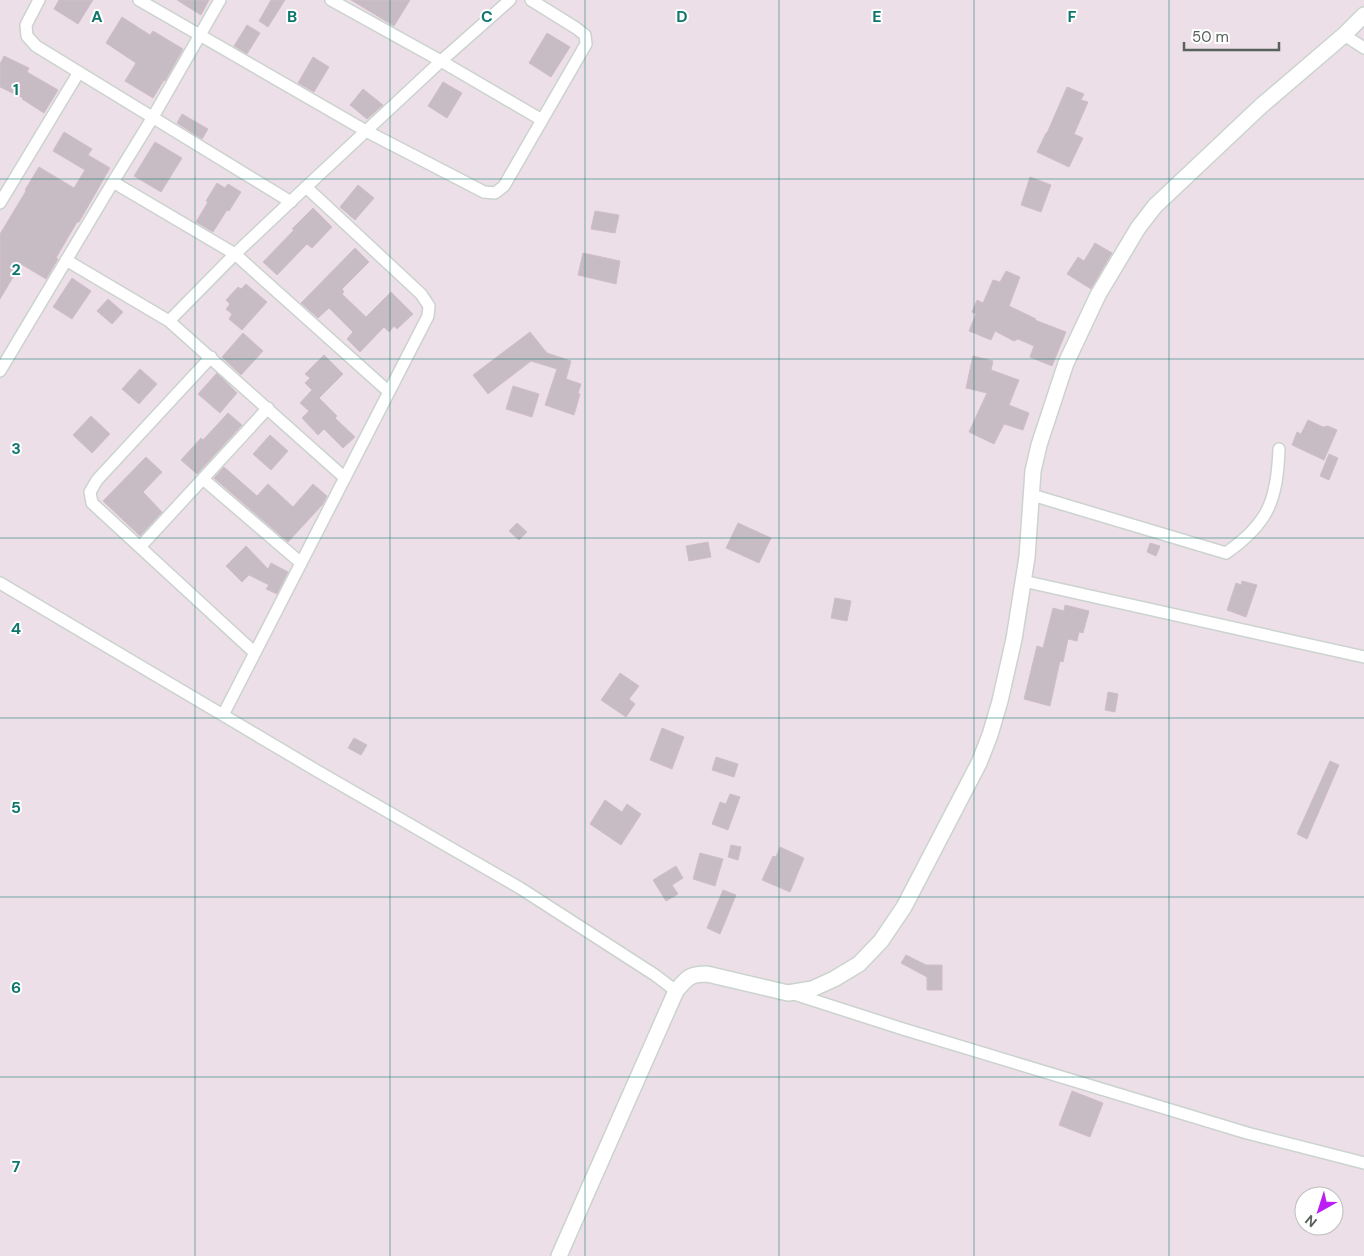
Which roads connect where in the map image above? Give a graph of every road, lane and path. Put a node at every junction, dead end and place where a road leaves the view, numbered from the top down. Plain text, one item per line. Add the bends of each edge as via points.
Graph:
1 (39, 0) edge
2 (139, 0) edge
3 (220, 0) edge
4 (331, 0) edge
5 (510, 0) edge
6 (531, 0) edge
7 (1364, 15) edge
8 (1344, 35) junction
9 (199, 36) junction
10 (1364, 48) edge
11 (441, 61) junction
12 (79, 72) junction
13 (153, 117) junction
14 (542, 120) junction
15 (366, 131) junction
16 (113, 182) junction
17 (306, 187) junction
18 (291, 202) junction
19 (0, 203) edge
20 (235, 254) junction
21 (66, 260) junction
22 (169, 321) junction
23 (211, 357) junction
24 (0, 371) edge
25 (389, 392) junction
26 (268, 408) junction
27 (1279, 449) dead end
28 (345, 478) junction
29 (203, 479) junction
30 (1032, 495) junction
31 (140, 547) junction
32 (301, 563) junction
33 (1023, 581) junction
34 (0, 583) edge
35 (255, 653) junction
36 (1364, 657) edge
37 (223, 715) junction
38 (676, 991) junction
39 (788, 993) junction
40 (1364, 1163) edge
41 (559, 1256) edge

1 - 12 street via 26,25 27,36 36,46
2 - 9 street
3 - 9 street
4 - 11 street
5 - 11 street
6 - 14 street via 585,35 586,44
7 - 8 street
8 - 10 street
8 - 30 street via 1260,106 1155,206 1138,228 1098,294 1066,363 1039,445
9 - 13 street
9 - 15 street
11 - 14 street
11 - 15 street
12 - 13 street
12 - 19 street
13 - 16 street
13 - 18 street
14 - 15 street via 504,186 495,193 484,192
15 - 17 street
16 - 20 street
16 - 21 street
17 - 18 street
17 - 25 street via 421,294 429,306 428,316
18 - 20 street
20 - 22 street
20 - 25 street
21 - 22 street
21 - 24 street
22 - 23 street
23 - 26 street
23 - 31 street via 97,480 90,492 92,503
25 - 28 street
26 - 28 street
26 - 29 street
27 - 30 street via 1278,472 1270,504 1260,524 1226,553
28 - 32 street
29 - 31 street
29 - 32 street
30 - 33 street
31 - 35 street
32 - 35 street
33 - 36 street
33 - 39 street via 1014,639 990,735 979,763 904,907 881,941 859,964 812,989
34 - 37 street
35 - 37 street
37 - 38 street via 520,888
38 - 39 street via 695,974 707,974
38 - 41 street
39 - 40 street via 1247,1133

